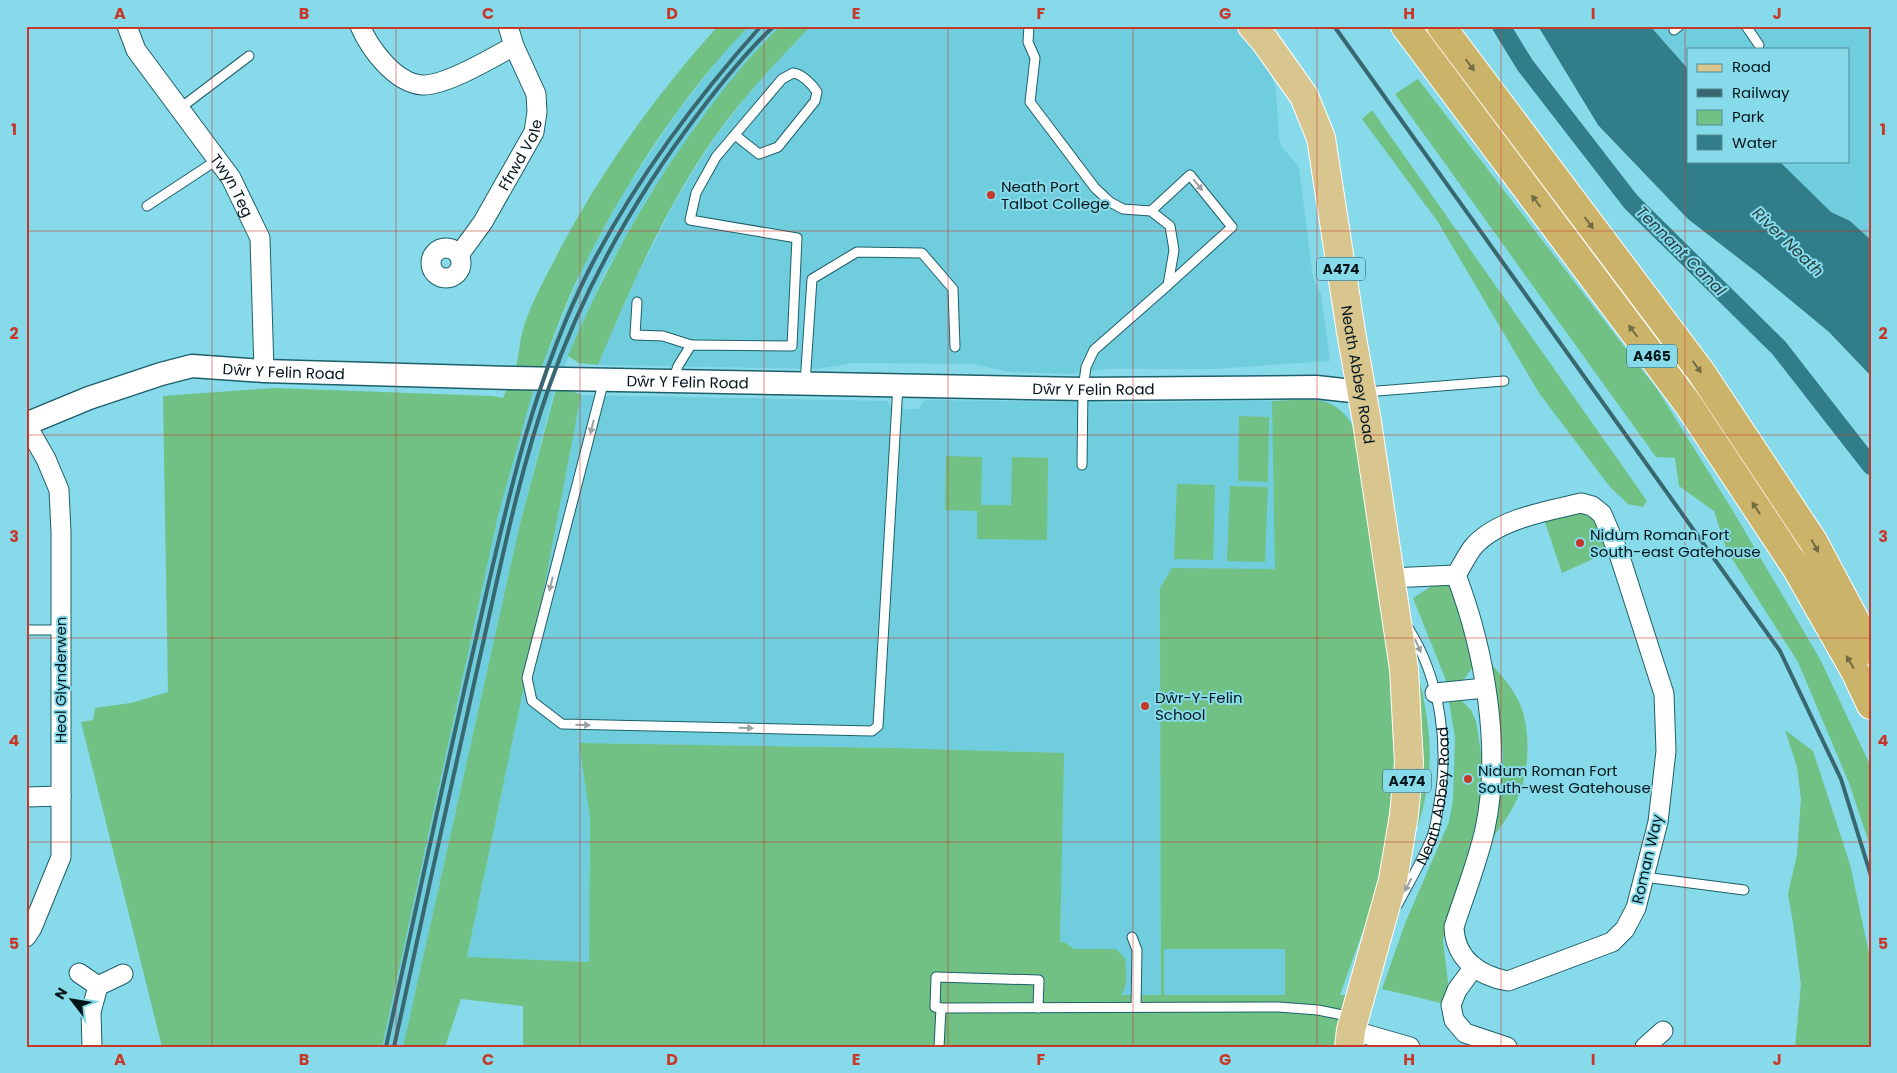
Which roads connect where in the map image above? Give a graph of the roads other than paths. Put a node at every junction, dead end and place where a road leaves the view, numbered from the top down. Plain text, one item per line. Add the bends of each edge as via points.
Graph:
1 (127, 26) edge
2 (360, 26) edge
3 (508, 26) edge
4 (1029, 26) edge
5 (1252, 26) edge
6 (1405, 26) edge
7 (1441, 26) edge
8 (1746, 26) edge
9 (1759, 45) dead end
10 (514, 46) junction
11 (249, 56) dead end
12 (179, 109) junction
13 (735, 135) junction
14 (218, 160) junction
15 (147, 206) dead end
16 (1151, 211) junction
17 (459, 255) dead end
18 (1168, 285) junction
19 (637, 302) dead end
20 (691, 345) junction
21 (956, 347) dead end
22 (264, 371) junction
23 (604, 380) junction
24 (673, 381) junction
25 (1504, 381) dead end
26 (805, 384) junction
27 (898, 385) junction
28 (1083, 389) junction
29 (1361, 392) junction
30 (26, 424) edge
31 (1082, 465) dead end
32 (1456, 576) junction
33 (1392, 591) junction
34 (26, 630) edge
35 (60, 630) junction
36 (1871, 650) edge
37 (1485, 688) junction
38 (1435, 693) junction
39 (1871, 705) edge
40 (62, 796) junction
41 (26, 797) edge
42 (1644, 877) junction
43 (1744, 890) dead end
44 (26, 936) edge
45 (1132, 937) dead end
46 (1373, 954) junction
47 (1474, 967) junction
48 (79, 973) dead end
49 (123, 974) dead end
50 (98, 986) junction
51 (1136, 1007) junction
52 (941, 1008) junction
53 (1038, 1008) junction
54 (1662, 1031) dead end
55 (1352, 1032) edge
56 (92, 1047) edge
57 (940, 1047) edge
58 (1410, 1047) edge
59 (1507, 1047) edge
60 (1646, 1047) edge

1 - 12 street, Twyn Teg via 136,50
2 - 10 street via 366,40 388,68 422,85 462,74
3 - 10 street, Ffrwd Vale
4 - 16 lane via 1028,42 1035,58 1030,102 1095,188 1110,202 1123,209
5 - 29 main road, Neath Abbey Road / A474 via 1304,96 1322,138
39 -> 6 highway, A465 via 1796,569 1688,404
7 -> 36 highway, A465 via 1701,372 1813,541
8 - 9 lane
10 - 17 street, Ffrwd Vale via 536,94 538,112 534,132 483,222
11 - 12 lane
12 - 14 street, Twyn Teg
13 - 13 lane via 782,79 792,73 798,73 817,92 815,102 778,147 759,154
13 - 20 lane via 716,157 696,193 690,220 797,238 792,346
14 - 15 lane
14 - 22 street, Twyn Teg via 231,178 260,238
16 - 18 lane via 1170,226 1174,250
16 -> 18 lane via 1190,175 1232,227
18 - 28 lane via 1094,350 1086,368
19 - 20 lane via 636,335 663,336
20 - 24 lane
21 - 26 lane via 953,289 922,253 857,252 812,278
22 - 23 street, Dŵr Y Felin Road
22 - 30 street, Dŵr Y Felin Road via 192,366 89,398
23 - 24 street, Dŵr Y Felin Road
23 -> 27 lane via 527,678 532,702 562,724 872,731 878,726
24 - 26 street, Dŵr Y Felin Road
25 - 29 lane
26 - 27 street, Dŵr Y Felin Road
27 - 28 street, Dŵr Y Felin Road
28 - 29 street, Dŵr Y Felin Road via 1316,387
28 - 31 lane
29 - 33 main road, Neath Abbey Road / A474
30 - 35 street, Heol Glynderwen via 59,490
32 - 33 street
32 - 37 street, Roman Way via 1476,642
32 - 42 street, Roman Way via 1474,546 1499,527 1527,516 1581,503 1602,514 1619,554 1664,694 1666,751 1658,822
33 -> 38 lane, Neath Abbey Road via 1431,675
33 - 46 main road, Neath Abbey Road / A474 via 1404,669 1409,763 1393,880
34 - 35 lane
35 - 40 street, Heol Glynderwen
37 - 38 street
37 - 47 street, Roman Way via 1492,727 1492,771 1485,830 1454,927 1454,941 1462,956
38 -> 46 lane, Neath Abbey Road via 1442,730 1443,784 1432,838
40 - 41 street
40 - 44 street, Heol Glynderwen via 61,856
42 - 43 lane
42 - 47 street, Roman Way via 1632,915 1625,929 1612,942 1508,981 1492,978
45 - 51 lane via 1137,950
46 - 55 main road, Neath Abbey Road / A474
47 - 59 street via 1456,990 1451,1005 1454,1020 1465,1033
48 - 50 street
49 - 50 street
50 - 56 street via 91,1012
51 - 53 lane
51 - 55 lane via 1318,1010
52 - 53 lane
52 - 53 lane via 935,1007 936,977 1039,980
52 - 57 lane
54 - 60 street
55 - 58 street

